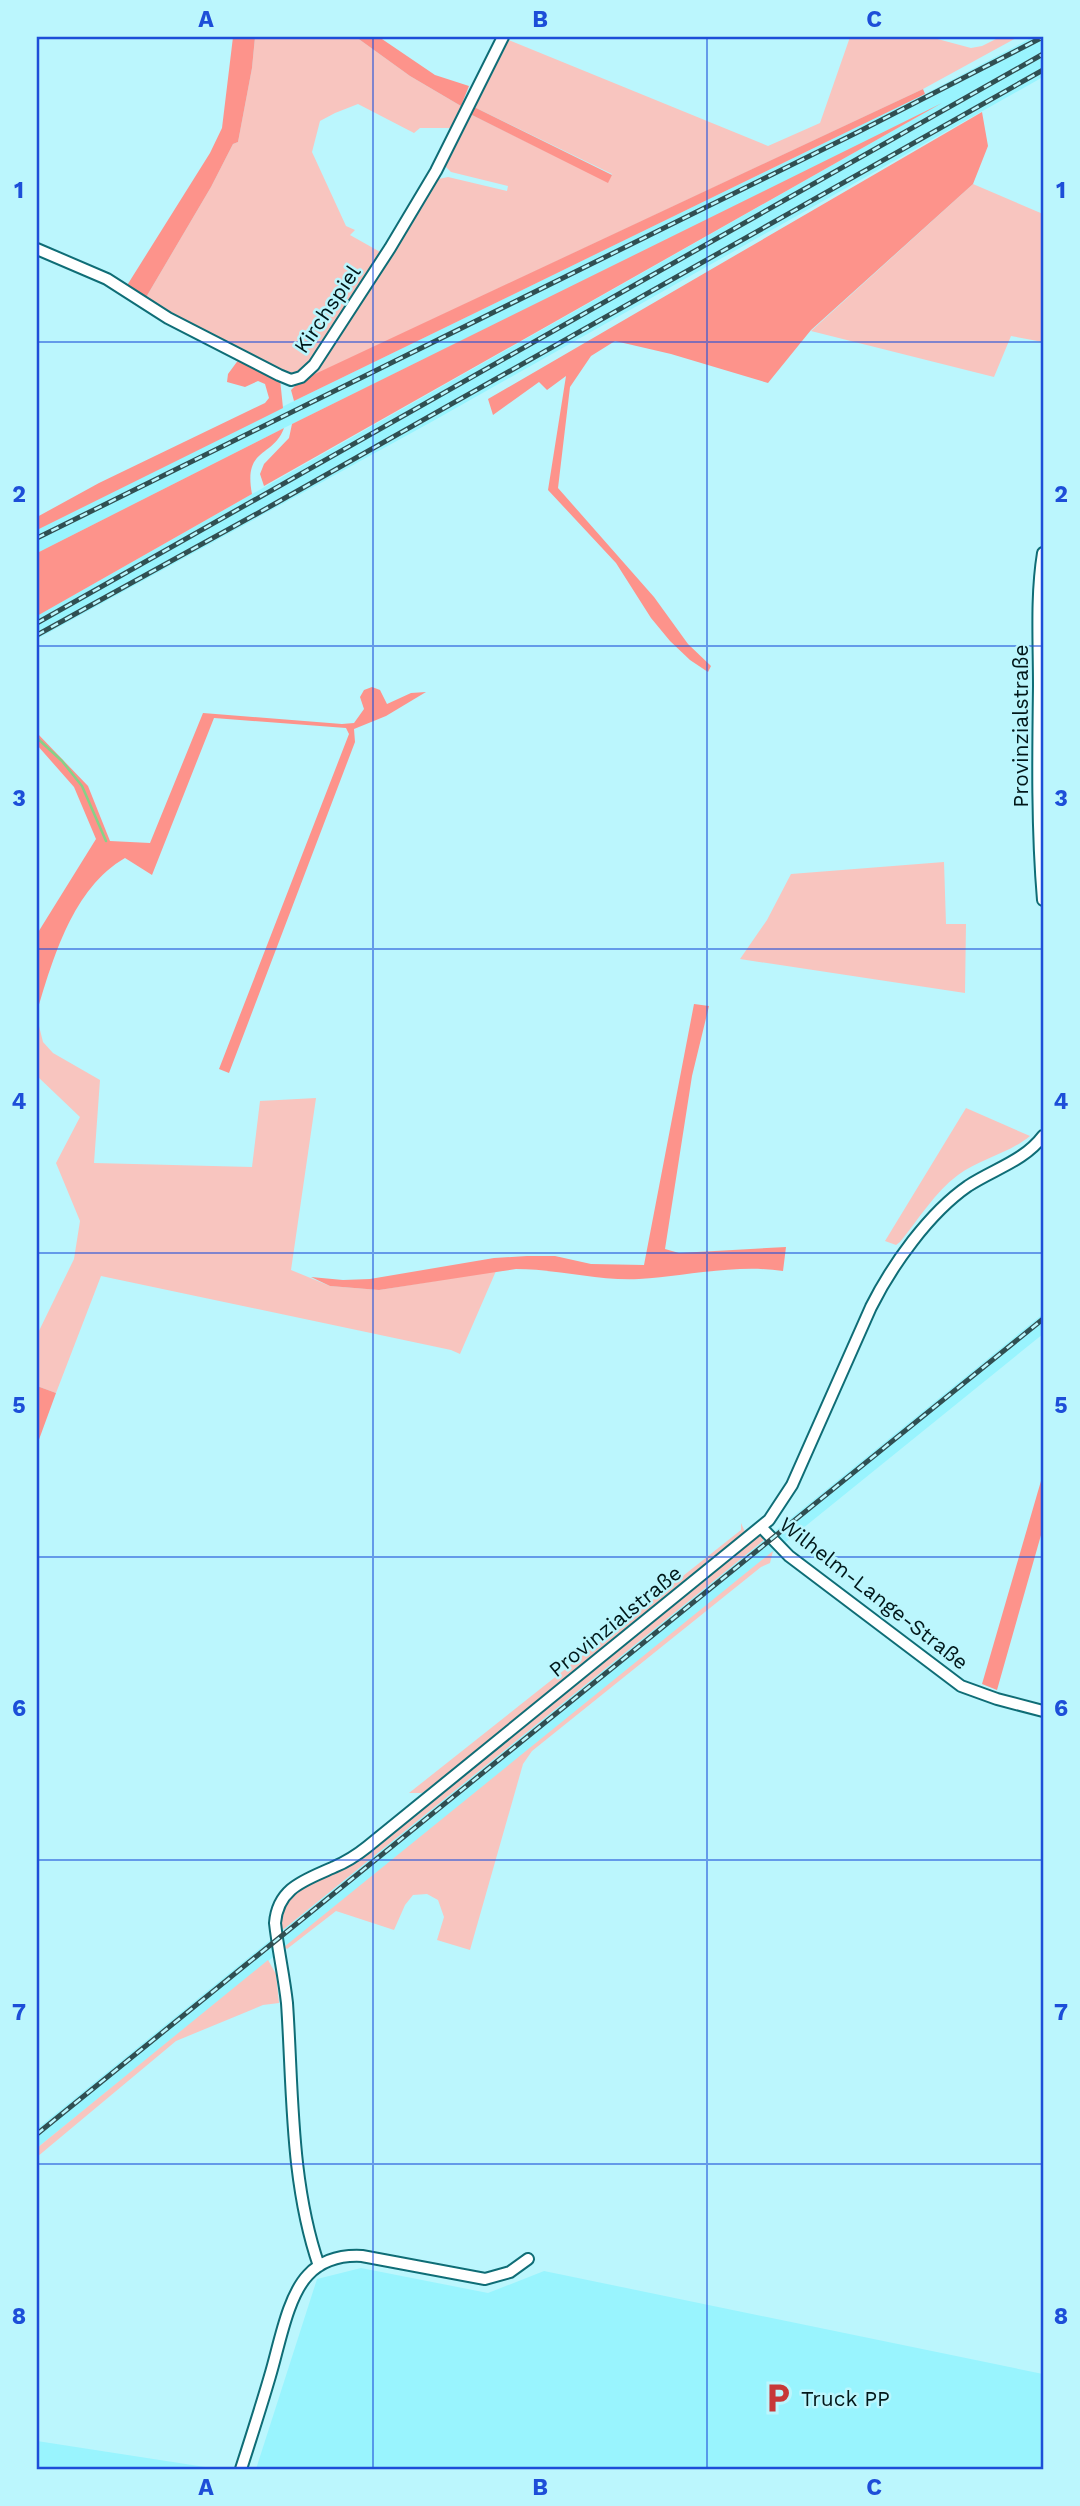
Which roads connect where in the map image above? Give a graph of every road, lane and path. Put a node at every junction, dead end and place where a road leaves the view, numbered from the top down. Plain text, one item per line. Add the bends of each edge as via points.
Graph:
1 (503, 37) edge
2 (37, 249) edge
3 (1043, 553) edge
4 (1043, 900) edge
5 (1043, 1136) edge
6 (761, 1528) junction
7 (1043, 1711) edge
8 (528, 2259) dead end
9 (319, 2266) junction
10 (241, 2469) edge

1 - 2 street, Kirchspiel via 436,172 321,355 301,377 279,376 169,318 107,279
3 - 4 street, Provinzialstraße via 1038,715
5 - 6 street, Provinzialstraße via 1024,1155 955,1197 903,1256 871,1307 792,1485
6 - 7 street, Wilhelm-Lange-Straße via 789,1556 961,1686
6 - 9 street, Provinzialstraße via 367,1847 348,1861 302,1880 284,1896 275,1923 286,2002 293,2128
8 - 9 street via 510,2272 485,2279 362,2256
9 - 10 street via 301,2283 290,2310

